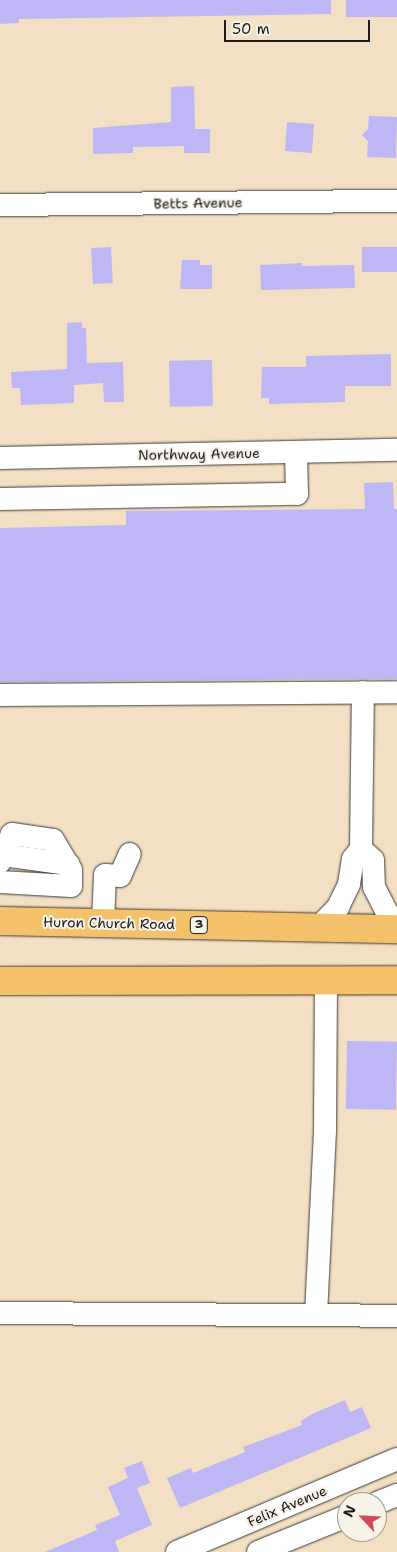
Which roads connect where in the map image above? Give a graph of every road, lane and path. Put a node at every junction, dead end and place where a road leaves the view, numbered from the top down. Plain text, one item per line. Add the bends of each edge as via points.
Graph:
1 (397, 201) edge
2 (0, 205) edge
3 (397, 450) edge
4 (296, 452) junction
5 (0, 458) edge
6 (0, 499) edge
7 (363, 692) junction
8 (397, 692) edge
9 (0, 694) edge
10 (361, 849) junction
11 (130, 854) dead end
12 (1, 858) edge
13 (69, 867) junction
14 (104, 875) junction
15 (0, 882) edge
16 (0, 921) edge
17 (397, 921) edge
18 (103, 923) junction
19 (319, 927) junction
20 (397, 929) edge
21 (326, 980) junction
22 (397, 980) edge
23 (0, 981) edge
24 (0, 1313) edge
25 (316, 1315) junction
26 (397, 1316) edge
27 (397, 1459) edge
28 (337, 1520) edge
29 (222, 1544) edge
30 (190, 1550) edge
31 (258, 1552) edge

1 - 2 street, Betts Avenue
3 - 4 street, Northway Avenue
4 - 5 street, Northway Avenue
4 - 6 street via 296,494
7 - 8 street
7 - 9 street
7 - 10 street
10 - 17 street via 373,860 374,887 388,914
10 - 19 street via 353,859 349,884 338,907
11 - 14 street via 120,876
12 - 13 street via 12,834 53,840
13 - 14 street
13 - 15 street via 71,886
14 - 18 street
16 - 18 highway, Huron Church Road / 3
18 - 19 highway, Huron Church Road / 3
19 - 20 highway, Huron Church Road / 3
21 - 22 highway
21 - 23 highway
21 - 25 street via 325,1128
24 - 25 street
25 - 26 street
27 - 29 street, Felix Avenue
28 - 31 street
29 - 30 street, Felix Avenue

